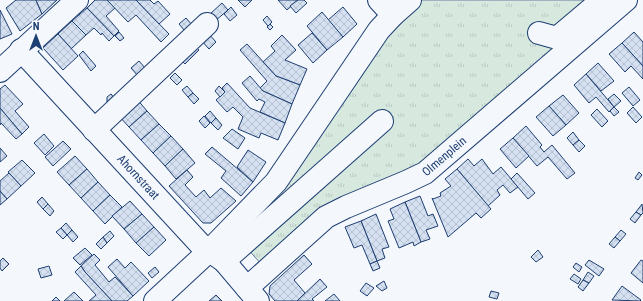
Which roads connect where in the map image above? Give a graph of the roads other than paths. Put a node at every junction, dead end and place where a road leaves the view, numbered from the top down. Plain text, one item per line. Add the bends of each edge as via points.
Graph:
1 (77, 0) edge
2 (410, 0) edge
3 (602, 0) edge
4 (626, 0) edge
5 (386, 7) edge
6 (207, 24) dead end
7 (539, 33) dead end
8 (21, 50) junction
9 (0, 71) edge
10 (382, 120) dead end
11 (94, 130) junction
12 (216, 256) junction
13 (253, 295) edge
14 (155, 301) edge

1 - 8 street
2 - 5 street
3 - 7 street via 557,38
4 - 13 street, Olmenplein via 425,173 326,217
5 - 12 street via 379,30 276,182
6 - 11 street
8 - 9 street
8 - 11 street, Ahornstraat
10 - 12 street
11 - 12 street, Ahornstraat via 200,244
12 - 13 street, Ahornstraat
12 - 14 street

